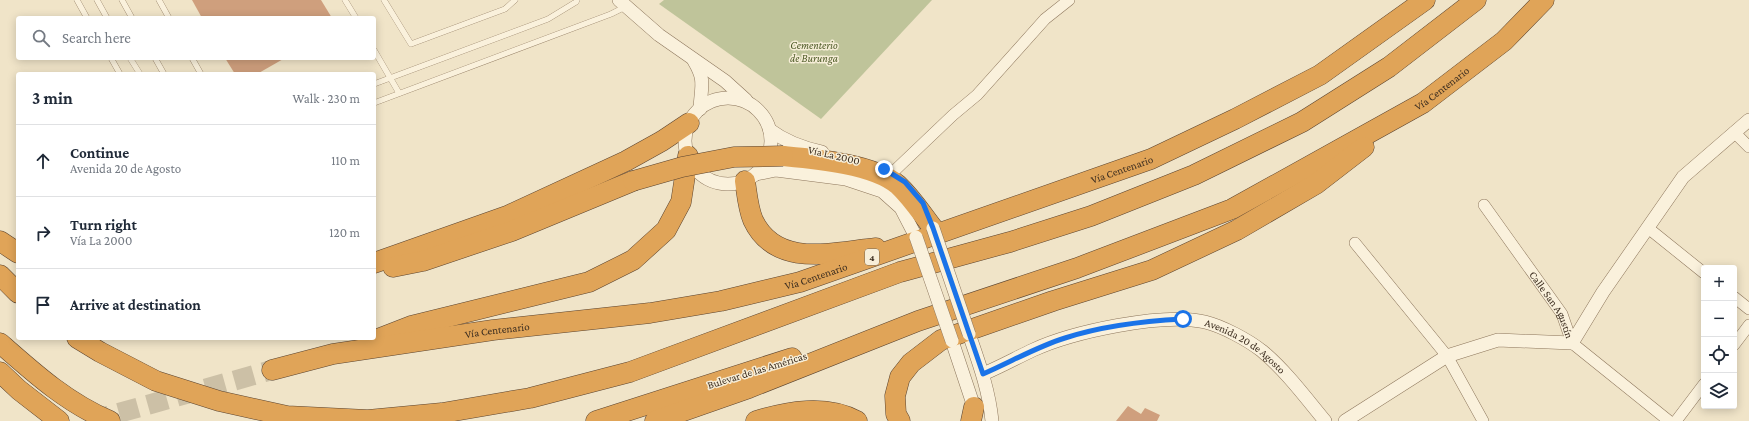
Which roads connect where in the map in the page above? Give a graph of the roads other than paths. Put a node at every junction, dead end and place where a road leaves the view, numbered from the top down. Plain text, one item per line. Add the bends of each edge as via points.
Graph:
1 (77, 0) edge
2 (97, 0) edge
3 (122, 0) edge
4 (159, 0) edge
5 (345, 0) edge
6 (384, 0) edge
7 (515, 0) edge
8 (577, 0) edge
9 (1069, 0) edge
10 (1425, 0) edge
11 (1476, 0) edge
12 (1544, 0) edge
13 (622, 4) edge
14 (87, 16) edge
15 (106, 16) edge
16 (131, 16) edge
17 (168, 16) edge
18 (355, 16) edge
19 (376, 54) edge
20 (112, 60) edge
21 (131, 60) edge
22 (156, 60) edge
23 (193, 60) edge
24 (694, 61) junction
25 (119, 72) edge
26 (139, 72) edge
27 (163, 72) edge
28 (200, 72) edge
29 (390, 78) junction
30 (376, 83) edge
31 (399, 93) junction
32 (376, 102) edge
33 (749, 103) junction
34 (1423, 103) junction
35 (694, 116) junction
36 (1749, 120) edge
37 (770, 130) junction
38 (1734, 132) junction
39 (1749, 147) edge
40 (688, 156) junction
41 (891, 174) junction
42 (750, 177) junction
43 (1484, 205) dead end
44 (933, 228) junction
45 (1648, 228) junction
46 (0, 241) edge
47 (912, 241) junction
48 (1355, 243) dead end
49 (16, 252) edge
50 (376, 262) edge
51 (376, 270) edge
52 (1701, 271) edge
53 (0, 275) edge
54 (16, 291) edge
55 (1737, 299) edge
56 (1749, 309) edge
57 (918, 321) junction
58 (1749, 325) edge
59 (376, 339) edge
60 (80, 340) edge
61 (372, 340) edge
62 (1737, 340) edge
63 (0, 343) edge
64 (1572, 343) junction
65 (333, 354) junction
66 (1446, 356) junction
67 (272, 370) tunnel mouth
68 (0, 372) edge
69 (983, 374) junction
70 (1701, 388) edge
71 (974, 416) edge
72 (60, 421) edge
73 (110, 421) edge
74 (596, 421) edge
75 (655, 421) edge
76 (756, 421) edge
77 (857, 421) edge
78 (900, 421) edge
79 (992, 421) edge
80 (1325, 421) edge
81 (1345, 421) edge
82 (1483, 421) edge
83 (1669, 421) edge
84 (1676, 421) edge

1 - 14 lane
2 - 15 lane
3 - 16 lane
4 - 17 lane
5 - 18 lane
6 - 7 lane via 411,44 505,9
8 - 29 lane via 548,19
9 - 41 street via 1045,19 977,95
10 - 47 highway, Vía Centenario / 4 via 1320,75 1151,159
11 - 60 highway via 1389,66 1302,122 1194,175 1091,216 1010,242 900,272 630,372 530,398 442,413 368,420 287,416 219,401 156,381
12 - 34 highway, Vía Centenario via 1504,40
13 - 24 street
13 - 31 lane via 611,14
19 - 29 lane
20 - 25 lane
21 - 26 lane
22 - 27 lane
23 - 28 lane
24 - 33 street via 725,81
24 - 35 street via 702,74 703,84
29 - 30 lane
29 - 31 lane
31 - 32 lane
33 - 35 street via 732,98 715,100
33 - 37 street via 762,115
34 - 57 highway, Vía Centenario via 1232,209 1077,268
34 - 78 highway via 1316,184 1237,230 1152,270 941,340 911,363 900,377 895,396 896,414
35 - 40 street via 685,139
35 - 50 highway via 662,141 626,161 507,216
36 - 38 street
37 - 41 street, Vía La 2000 via 802,147 859,160
37 - 42 street via 771,146 766,161
38 - 39 street
38 - 45 street via 1683,177
40 - 42 street via 695,168 705,177 718,183 731,184
40 - 59 highway via 681,202 666,230 633,260 589,282 411,326
41 - 44 street, Vía La 2000 via 905,182 923,203
42 - 47 street, Vía La 2000 via 776,170 846,179 882,191 901,208
42 - 47 highway via 753,219 767,238 781,248 800,254 816,255
43 - 64 street, Calle San Agustín via 1562,314
44 - 51 highway, bridge via 916,204 897,184 868,169 783,156 734,157 682,167 633,181 512,231 423,261
44 - 69 street, Vía La 2000, bridge
45 - 52 street
45 - 64 street via 1603,292
46 - 49 highway
47 - 65 highway, Vía Centenario / 4 via 800,282 721,301 650,313 493,330
47 - 71 street, Vía La 2000, bridge via 952,341
48 - 66 street
53 - 54 highway
55 - 56 street
57 - 74 highway, Bulevar de las Américas via 746,372
57 - 75 highway, Vía Centenario via 749,388
58 - 62 street
61 - 65 highway
63 - 73 highway via 44,382 89,412
64 - 66 street via 1498,340
64 - 83 street, Calle San Agustín
65 - 67 highway, Vía Centenario / 4
66 - 81 street
66 - 82 street
68 - 72 highway
69 - 79 street, Vía La 2000
69 - 80 street, Avenida 20 de Agosto via 1032,350 1066,338 1108,328 1157,320 1183,319 1206,322 1235,335 1261,351 1297,387
70 - 84 street
76 - 77 highway via 791,412 824,411

